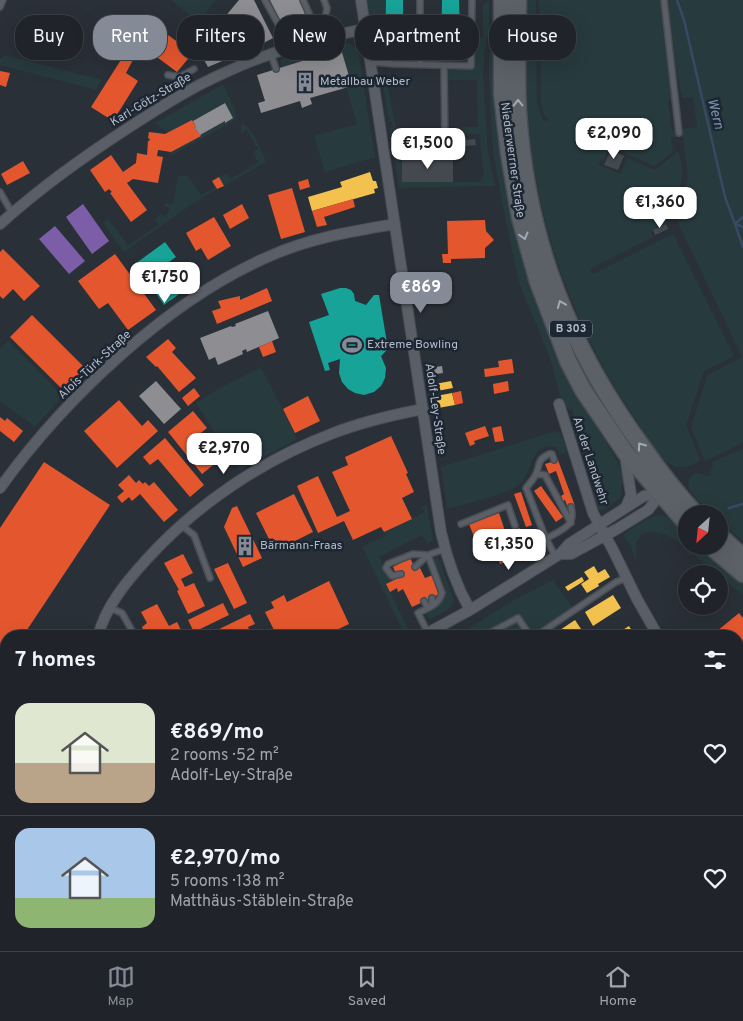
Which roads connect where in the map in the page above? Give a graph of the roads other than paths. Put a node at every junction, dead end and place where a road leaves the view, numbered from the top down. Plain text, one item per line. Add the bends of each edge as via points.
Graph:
1 (4, 0) edge
2 (266, 0) edge
3 (303, 0) edge
4 (324, 0) edge
5 (361, 0) edge
6 (420, 0) edge
7 (472, 0) edge
8 (502, 0) edge
9 (518, 0) edge
10 (664, 0) edge
11 (0, 6) edge
12 (274, 15) edge
13 (309, 15) edge
14 (326, 15) edge
15 (363, 15) edge
16 (274, 53) edge
17 (271, 54) junction
18 (370, 62) joint
19 (420, 65) junction
20 (444, 66) junction
21 (194, 69) dead end
22 (276, 69) dead end
23 (168, 75) dead end
24 (679, 133) dead end
25 (445, 149) dead end
26 (0, 192) edge
27 (12, 214) junction
28 (0, 224) edge
29 (395, 224) junction
30 (559, 404) dead end
31 (423, 409) junction
32 (624, 452) junction
33 (554, 460) dead end
34 (536, 474) junction
35 (0, 488) edge
36 (666, 489) junction
37 (685, 505) edge
38 (571, 507) dead end
39 (626, 507) junction
40 (678, 509) edge
41 (571, 523) junction
42 (461, 524) dead end
43 (181, 525) junction
44 (599, 525) junction
45 (515, 526) dead end
46 (606, 536) junction
47 (546, 539) junction
48 (728, 543) edge
49 (445, 549) junction
50 (428, 555) junction
51 (721, 555) edge
52 (558, 556) junction
53 (743, 557) edge
54 (414, 567) dead end
55 (401, 574) dead end
56 (743, 574) edge
57 (210, 578) dead end
58 (626, 578) junction
59 (432, 598) dead end
60 (424, 602) dead end
61 (414, 606) dead end
62 (430, 607) junction
63 (110, 608) junction
64 (470, 610) junction
65 (418, 613) junction
66 (101, 630) edge
67 (132, 630) edge
68 (423, 630) edge
69 (434, 630) edge
70 (495, 630) edge
71 (526, 630) edge
72 (545, 630) edge
73 (655, 630) edge

1 - 11 lane
2 - 12 lane
3 - 13 lane
4 - 14 lane
5 - 15 street, Adolf-Ley-Straße
6 - 19 lane
7 - 20 lane via 471,66
8 -> 32 main road, Niederwerrner Straße / B 303 via 502,94 509,154 530,259 568,361
36 -> 9 main road, Niederwerrner Straße / B 303 via 600,384 575,336 549,272 531,204 522,151 518,109
10 - 24 lane
16 - 17 street, Karl-Götz-Straße
17 - 22 lane
17 - 27 street, Karl-Götz-Straße via 222,74 136,122 63,172
18 - 19 lane
18 - 29 street, Adolf-Ley-Straße
19 - 20 lane
20 - 25 lane
21 - 23 lane via 180,77
26 - 27 lane
27 - 28 street, Karl-Götz-Straße
29 - 31 street, Adolf-Ley-Straße
29 - 35 street, Alois-Türk-Straße via 346,232 296,246 252,264 204,292 158,324 100,375 49,428
30 - 44 street, An der Landwehr
31 - 43 street via 384,417 331,434 286,453 231,486
31 - 49 street, Adolf-Ley-Straße
32 - 36 main road, Niederwerrner Straße / B 303
32 - 39 street via 631,495
33 - 34 lane via 552,454 543,457 538,462
34 - 41 lane via 545,475
34 - 47 lane via 526,488
36 - 37 main road, B 303
36 - 39 street via 644,496
36 - 40 main road, B 303
36 - 46 street via 648,510
38 - 41 lane
39 - 44 street
41 - 47 lane
42 - 45 lane via 508,505
43 - 57 lane via 194,535
43 - 63 street via 133,574
44 - 46 street
44 - 52 street via 569,544
46 - 52 street via 571,554
46 - 58 street
47 - 52 lane
48 - 53 main road
49 - 50 lane
49 - 64 street, Adolf-Ley-Straße via 456,584
50 - 54 lane
50 - 55 lane via 413,554 388,564 386,568 392,576
50 - 62 lane via 442,593 439,601
51 - 56 main road
52 - 64 street
58 - 72 lane
58 - 73 street
59 - 62 lane
60 - 62 lane
61 - 65 lane
62 - 65 lane
63 - 66 street
63 - 67 lane via 122,613
64 - 69 street
65 - 68 lane
70 - 71 lane via 518,618

